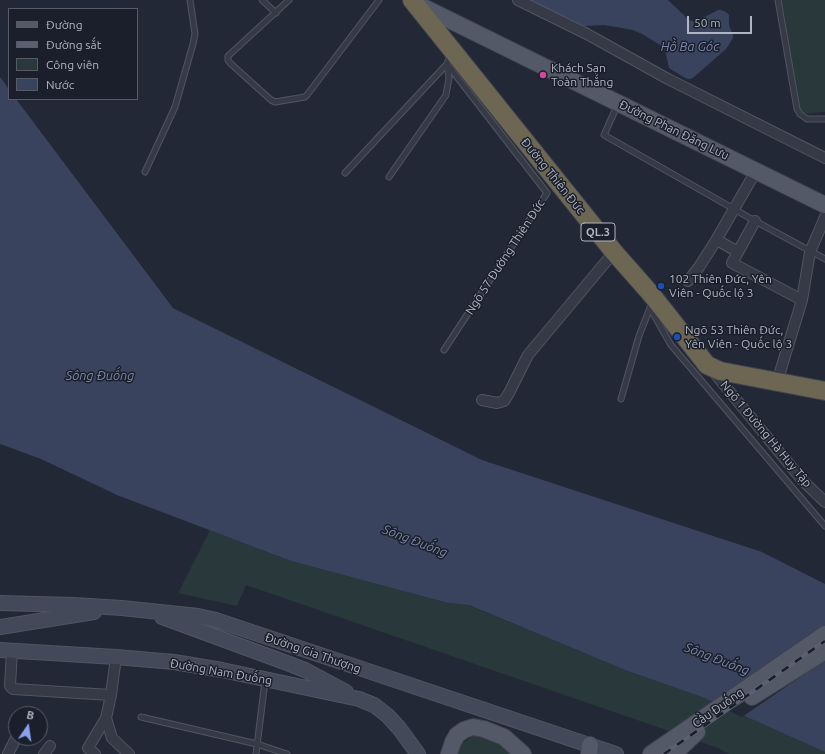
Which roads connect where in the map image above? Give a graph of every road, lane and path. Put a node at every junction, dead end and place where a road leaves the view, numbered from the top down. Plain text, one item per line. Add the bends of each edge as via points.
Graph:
1 (190, 0) edge
2 (262, 0) edge
3 (289, 0) edge
4 (379, 0) edge
5 (518, 0) edge
6 (778, 0) edge
7 (413, 1) edge
8 (276, 13) junction
9 (450, 57) junction
10 (618, 103) junction
11 (825, 119) edge
12 (825, 158) edge
13 (756, 171) junction
14 (145, 172) dead end
15 (345, 173) dead end
16 (389, 177) dead end
17 (825, 205) edge
18 (735, 209) junction
19 (825, 217) edge
20 (755, 221) junction
21 (717, 240) junction
22 (614, 252) junction
23 (738, 252) junction
24 (810, 252) junction
25 (825, 259) edge
26 (688, 281) dead end
27 (802, 300) junction
28 (651, 301) junction
29 (444, 350) dead end
30 (707, 365) junction
31 (777, 382) junction
32 (825, 391) edge
33 (621, 399) dead end
34 (482, 400) dead end
35 (825, 502) edge
36 (825, 526) edge
37 (0, 603) edge
38 (122, 608) junction
39 (141, 610) junction
40 (0, 627) edge
41 (825, 634) edge
42 (6, 650) edge
43 (825, 651) edge
44 (116, 657) junction
45 (265, 680) junction
46 (111, 695) junction
47 (359, 699) junction
48 (141, 717) dead end
49 (106, 718) junction
50 (257, 744) junction
51 (590, 750) edge
52 (95, 754) edge
53 (129, 754) edge
54 (256, 754) edge
55 (286, 754) edge
56 (418, 754) edge
57 (449, 754) edge
58 (523, 754) edge
59 (616, 754) edge
60 (651, 754) edge
61 (674, 754) edge

1 - 14 lane via 194,44 175,107
2 - 8 lane
3 - 8 lane
4 - 8 lane via 308,95 274,102 230,63 228,56
5 - 12 street
6 - 11 lane via 797,109 807,119
7 - 9 highway, Đường Thiên Đức / QL.3
7 - 10 main road, Đường Phan Đăng Lưu
9 - 15 lane
9 - 16 lane via 446,95
9 - 22 highway, Đường Thiên Đức / QL.3
9 - 29 lane, Ngõ 57 Đường Thiên Đức via 547,193
10 - 13 main road, Đường Phan Đăng Lưu
10 - 18 lane via 604,135
13 - 17 main road, Đường Phan Đăng Lưu
13 - 18 street
18 - 20 lane
18 - 21 street
19 - 24 street
20 - 23 street
20 - 24 lane
21 - 23 street
21 - 26 street
22 - 28 highway, Đường Thiên Đức / QL.3
22 - 34 street via 528,355 504,401 497,403
23 - 27 street via 732,263
24 - 25 lane
24 - 27 street
27 - 31 street
28 - 30 highway, Đường Thiên Đức / QL.3
28 - 33 lane
28 - 36 lane via 672,346
30 - 31 highway
30 - 35 street, Ngõ 1 Đường Hà Huy Tập via 804,481
31 - 32 highway
37 - 38 main road, Đường Gia Thượng
38 - 39 main road, Đường Gia Thượng
38 - 40 main road
39 - 47 main road via 293,665
39 - 51 main road, Đường Gia Thượng via 216,620
41 - 60 main road, Cầu Đuống
42 - 44 main road, Đường Nam Đuống
42 - 46 street via 10,686 13,689
43 - 61 main road, Cầu Đuống via 701,728
44 - 45 main road, Đường Nam Đuống via 174,662
44 - 46 street
45 - 47 main road, Đường Nam Đuống
45 - 50 lane
46 - 49 street
47 - 56 main road, Đường Nam Đuống via 374,705 388,716
48 - 50 lane
49 - 52 street via 88,748
49 - 53 street via 112,738
50 - 54 lane
50 - 55 lane
51 - 59 main road, Đường Gia Thượng
57 - 58 main road via 457,735 473,727 484,728 504,737

